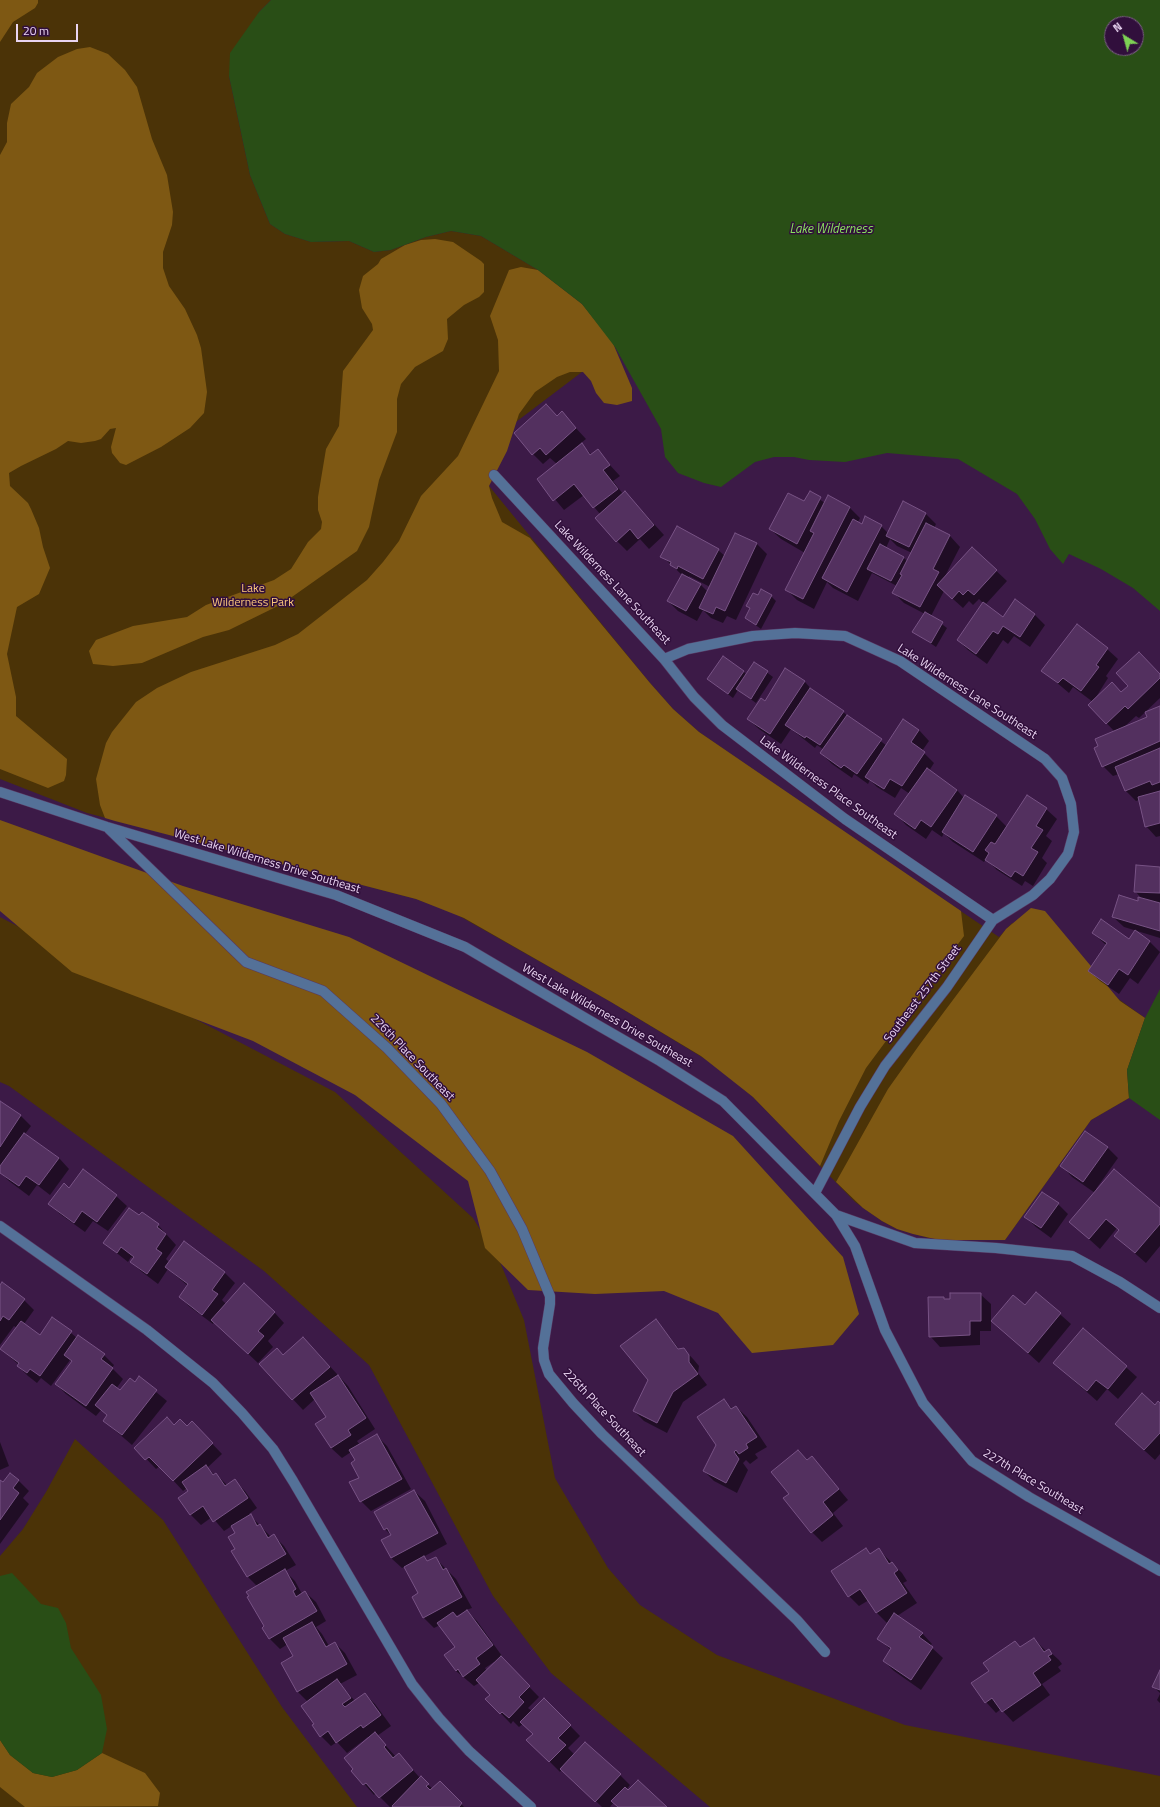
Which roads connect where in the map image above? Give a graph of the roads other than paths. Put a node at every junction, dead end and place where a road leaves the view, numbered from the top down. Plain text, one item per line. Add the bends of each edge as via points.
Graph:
1 (494, 475) dead end
2 (664, 658) junction
3 (0, 792) edge
4 (108, 828) junction
5 (1074, 832) joint
6 (993, 920) junction
7 (814, 1193) junction
8 (836, 1215) junction
9 (0, 1226) edge
10 (1160, 1308) edge
11 (1160, 1572) edge
12 (825, 1652) dead end
13 (531, 1807) edge

1 - 2 street, Lake Wilderness Lane Southeast
2 - 5 street, Lake Wilderness Lane Southeast via 717,642 795,633 844,636 873,648 900,661 1044,759 1062,778 1071,804
2 - 6 street, Lake Wilderness Place Southeast via 694,697 722,725 845,819
3 - 4 street, West Lake Wilderness Drive Southeast
4 - 7 street, West Lake Wilderness Drive Southeast via 336,895 465,947 660,1061 723,1101
4 - 12 street, 226th Place Southeast via 246,962 323,991 387,1048 441,1104 490,1171 522,1229 550,1296 543,1348 549,1374 602,1434 797,1620
5 - 6 street, Southeast 257th Street via 1068,854 1050,879 1033,895
6 - 7 street, Southeast 257th Street via 947,987 885,1066
7 - 8 street, West Lake Wilderness Drive Southeast
8 - 10 street, West Lake Wilderness Drive Southeast via 915,1243 1072,1256 1120,1282
8 - 11 street, 227th Place Southeast via 855,1246 885,1330 923,1403 972,1461 1029,1497
9 - 13 street via 147,1330 212,1383 242,1413 272,1449 293,1481 412,1684 469,1751

